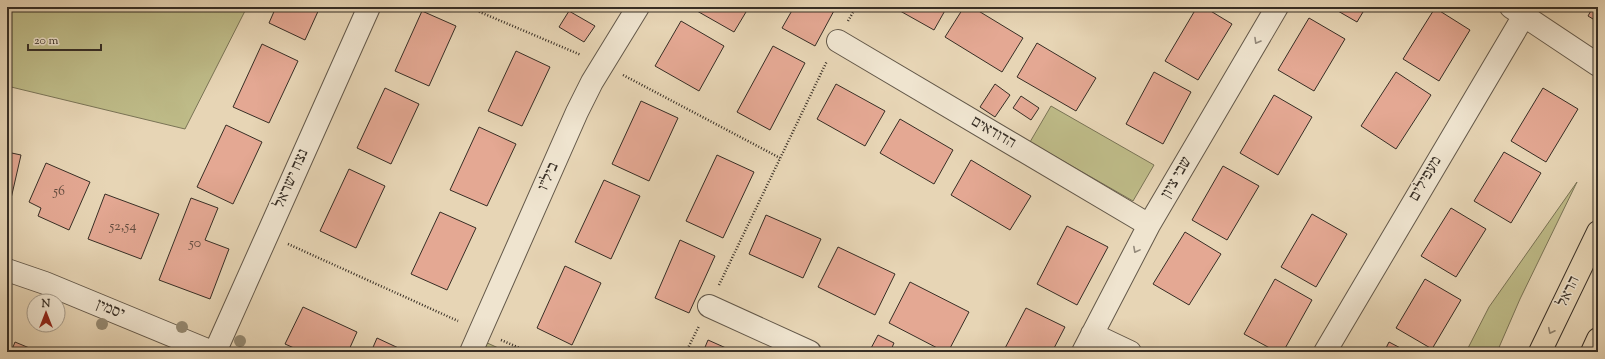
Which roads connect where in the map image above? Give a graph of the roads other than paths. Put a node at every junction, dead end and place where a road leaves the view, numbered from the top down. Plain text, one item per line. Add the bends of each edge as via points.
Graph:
1 (369, 7) edge
2 (638, 7) edge
3 (1277, 7) edge
4 (1521, 10) edge
5 (838, 41) road end
6 (1598, 66) edge
7 (1149, 225) junction
8 (1598, 232) edge
9 (7, 270) edge
10 (709, 306) road end
11 (1598, 339) edge
12 (1087, 343) edge
13 (214, 352) edge
14 (471, 352) edge
15 (810, 352) edge
16 (1130, 352) edge
17 (1325, 352) edge
18 (1540, 352) edge
19 (1592, 352) edge

1 - 13 street, נצח ישראל
2 - 14 street, ביל״ו via 578,112
3 -> 7 street, שבי ציון
4 - 6 street
4 - 17 street, מעפילים
5 - 7 street, הדודאים
7 -> 12 street, שבי ציון
8 -> 18 main road, הראל
9 - 13 street, יסמין
10 - 15 street
11 - 19 main road
12 - 16 street

